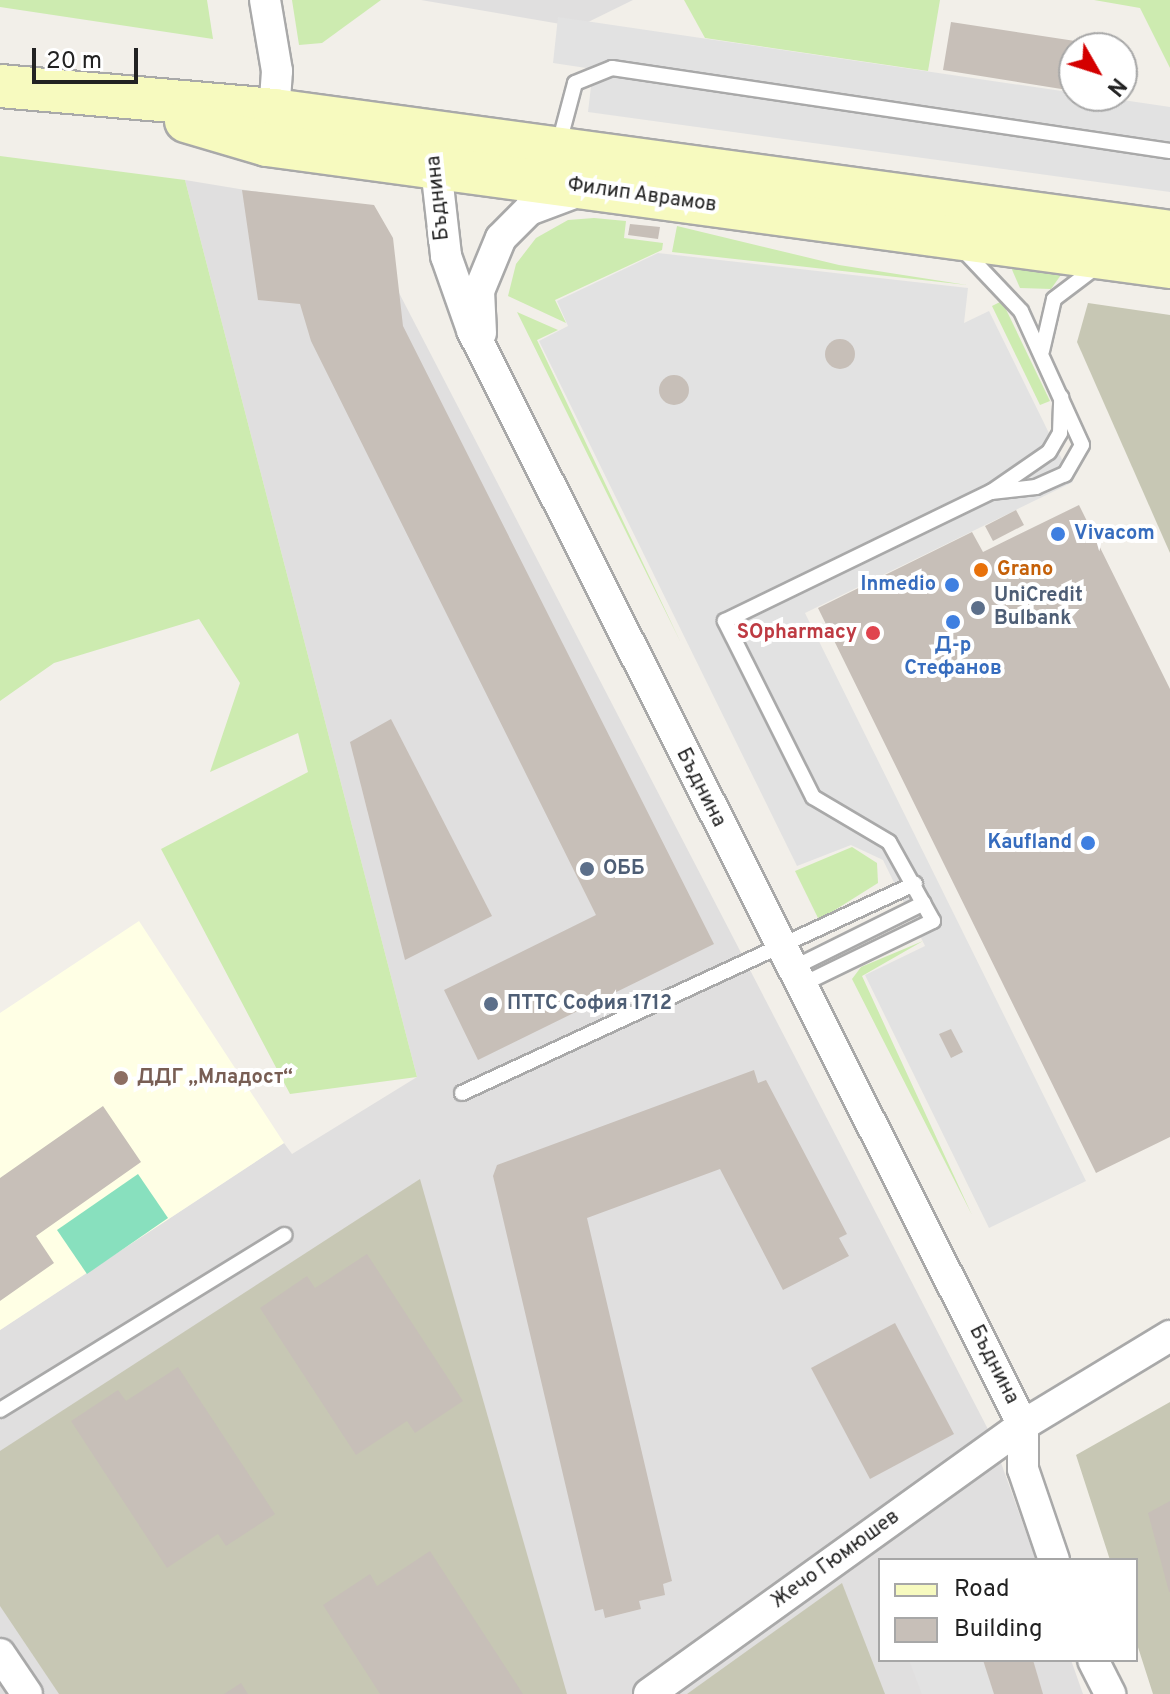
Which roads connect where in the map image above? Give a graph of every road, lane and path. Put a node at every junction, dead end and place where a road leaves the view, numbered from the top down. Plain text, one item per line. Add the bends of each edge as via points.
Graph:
1 (265, 0) edge
2 (0, 86) edge
3 (120, 101) junction
4 (274, 110) junction
5 (558, 149) junction
6 (434, 150) junction
7 (1170, 151) edge
8 (587, 189) junction
9 (1170, 232) edge
10 (925, 233) junction
11 (1128, 262) junction
12 (1170, 267) edge
13 (1043, 359) junction
14 (489, 366) junction
15 (1061, 397) junction
16 (991, 492) junction
17 (915, 884) junction
18 (924, 903) junction
19 (790, 969) junction
20 (462, 1093) dead end
21 (284, 1235) dead end
22 (1170, 1336) edge
23 (0, 1410) edge
24 (1023, 1425) junction
25 (1053, 1558) edge
26 (0, 1654) edge
27 (1094, 1662) edge
28 (27, 1694) edge
29 (649, 1694) edge
30 (1110, 1694) edge

1 - 4 street via 277,71
2 - 3 street, Филип Аврамов
3 - 4 street, Филип Аврамов
3 - 6 street, Филип Аврамов via 267,145
4 - 6 street, Филип Аврамов
5 - 6 street, Филип Аврамов
5 - 7 lane via 575,83 612,68
5 - 9 street, Филип Аврамов
6 - 8 street, Филип Аврамов
6 - 14 street, Бъднина via 446,256
8 - 10 street, Филип Аврамов
8 - 14 street via 529,210 496,246 478,307
10 - 11 street, Филип Аврамов
10 - 13 lane via 1000,281
11 - 12 street, Филип Аврамов
11 - 13 lane via 1088,270 1054,299 1042,328
13 - 15 lane
14 - 19 street, Бъднина
15 - 16 lane via 1055,442
15 - 16 lane via 1082,445 1076,465 1036,487
16 - 17 lane via 725,621 813,797 889,842
17 - 18 lane
17 - 19 lane
18 - 19 lane
18 - 19 lane via 933,921
19 - 20 lane
19 - 24 street, Бъднина
21 - 23 lane
22 - 24 street, Жечо Гюмюшев
24 - 25 street via 1023,1469
24 - 29 street, Жечо Гюмюшев
26 - 28 street
27 - 30 street

